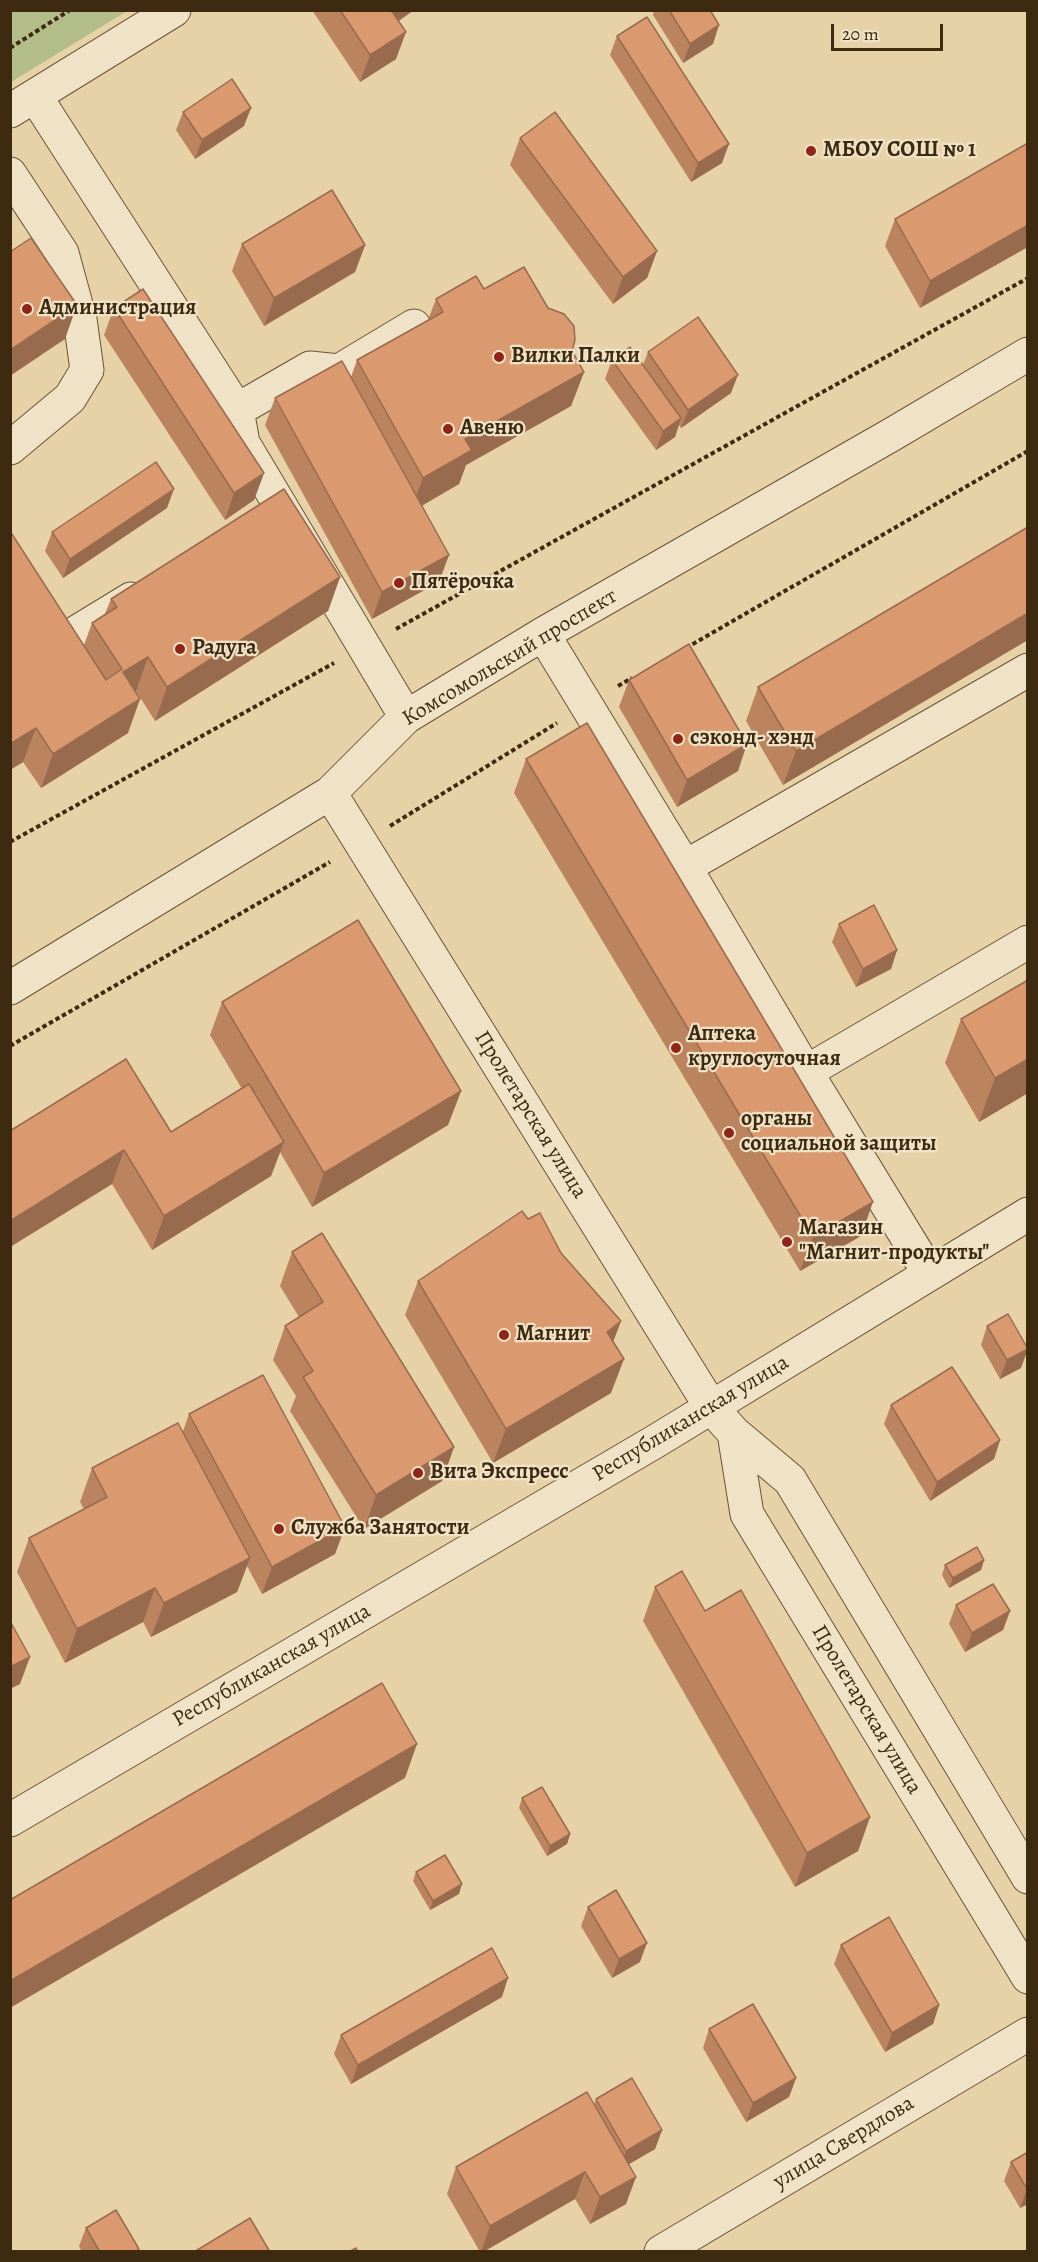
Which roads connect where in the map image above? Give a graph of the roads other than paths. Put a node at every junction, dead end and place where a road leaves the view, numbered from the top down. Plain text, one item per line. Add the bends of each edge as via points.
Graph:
1 (174, 10) edge
2 (23, 103) edge
3 (10, 174) edge
4 (414, 326) edge
5 (1028, 354) edge
6 (237, 410) junction
7 (10, 448) edge
8 (159, 581) edge
9 (543, 634) junction
10 (72, 635) edge
11 (1028, 670) edge
12 (406, 717) junction
13 (330, 793) junction
14 (686, 867) junction
15 (1028, 942) edge
16 (11, 987) edge
17 (806, 1072) junction
18 (1028, 1214) edge
19 (929, 1273) junction
20 (711, 1407) junction
21 (734, 1433) junction
22 (10, 1820) edge
23 (1028, 1877) edge
24 (1028, 1977) edge
25 (1028, 2034) edge
26 (660, 2252) edge

1 - 2 street
2 - 6 street
3 - 7 street via 62,253 80,319 87,370 70,398
4 - 6 street via 339,371 310,368
5 - 9 street, Комсомольский проспект
6 - 12 street via 243,443 268,514 364,646
8 - 10 street
9 - 12 street, Комсомольский проспект
9 - 14 street
11 - 14 street
12 - 13 street, Комсомольский проспект
13 - 16 street, Комсомольский проспект
13 - 20 street, Пролетарская улица
14 - 17 street
15 - 17 street
17 - 19 street
18 - 19 street, Республиканская улица
19 - 20 street, Республиканская улица
20 - 21 street, Пролетарская улица
20 - 22 street, Республиканская улица
21 - 23 street, Пролетарская улица via 790,1480
21 - 24 street, Пролетарская улица via 747,1514
25 - 26 street, улица Свердлова

